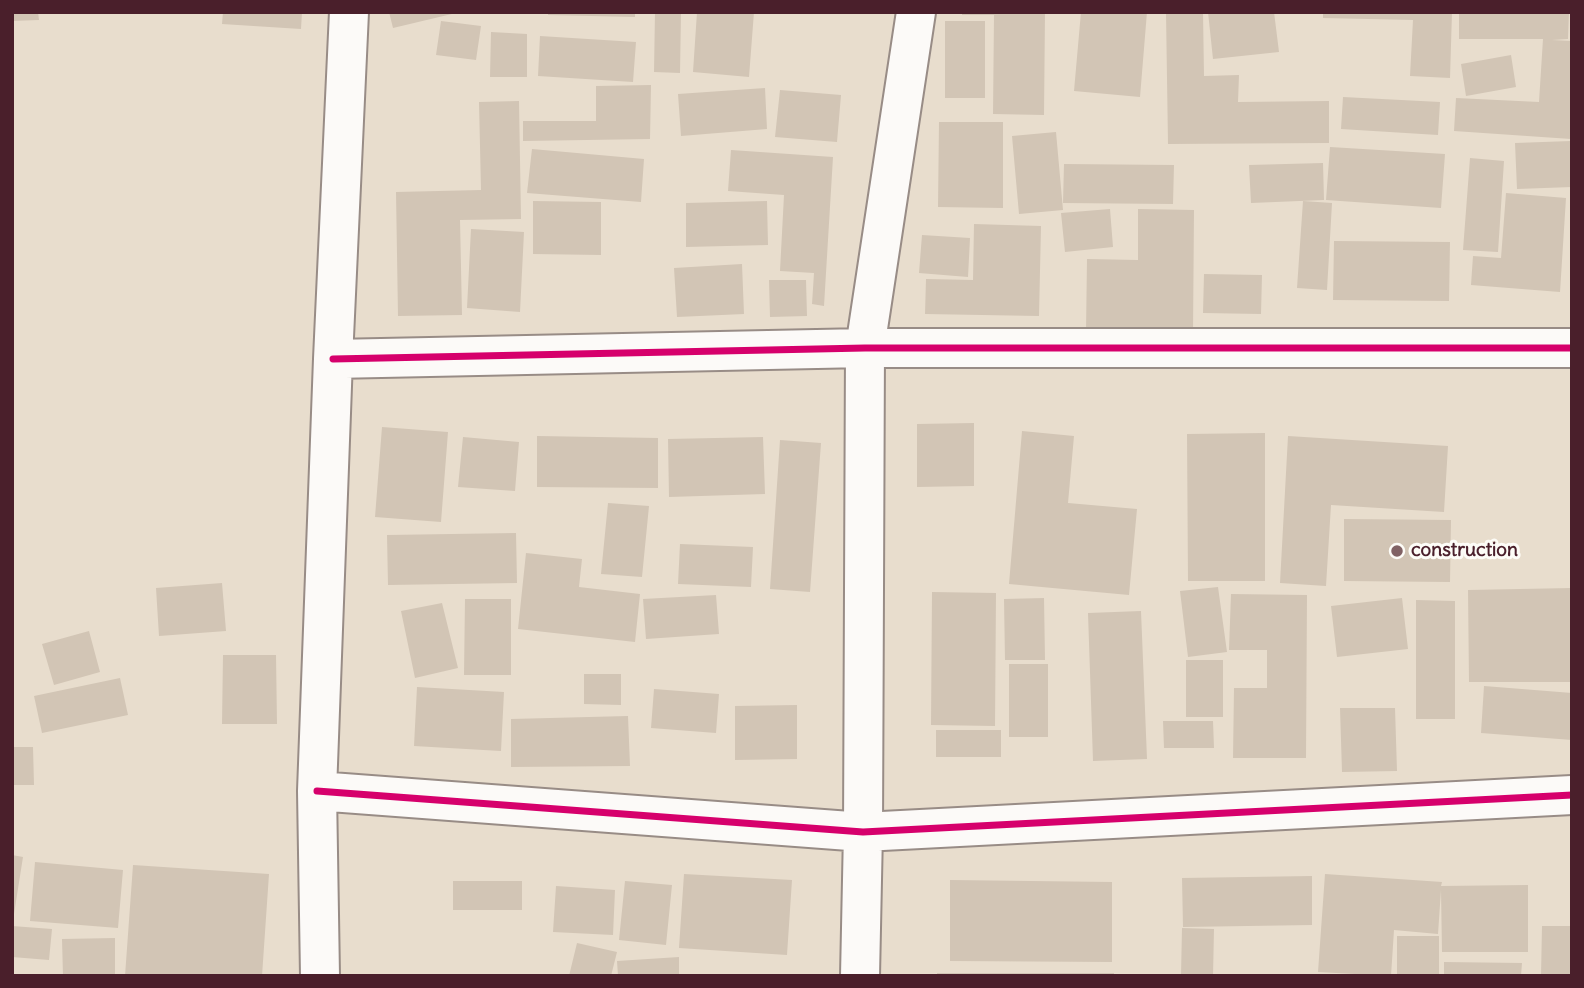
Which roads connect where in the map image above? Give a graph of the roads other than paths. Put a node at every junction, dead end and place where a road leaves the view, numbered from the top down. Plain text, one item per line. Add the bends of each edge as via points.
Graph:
1 (349, 12) edge
2 (916, 12) edge
3 (865, 348) junction
4 (1572, 348) edge
5 (333, 359) junction
6 (317, 791) junction
7 (1572, 795) edge
8 (863, 831) junction
9 (320, 976) edge
10 (860, 976) edge

1 - 5 street
2 - 3 street
3 - 4 street
3 - 5 street
3 - 8 street
5 - 6 street
6 - 8 street
6 - 9 street
7 - 8 street
8 - 10 street

